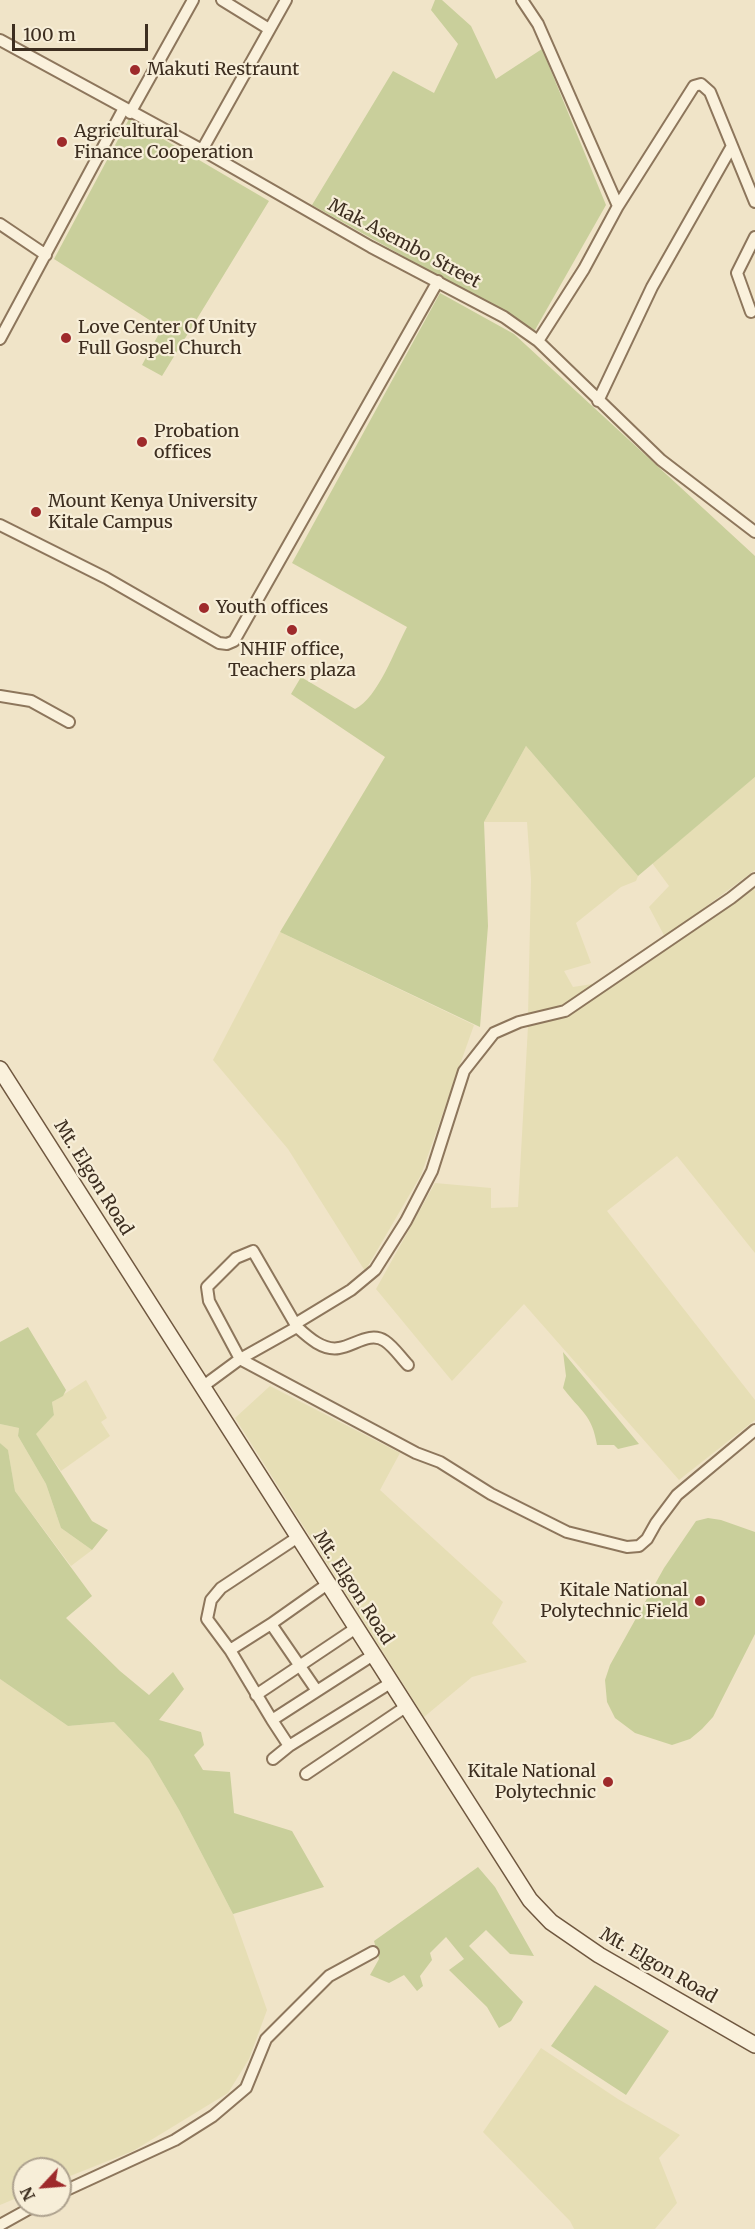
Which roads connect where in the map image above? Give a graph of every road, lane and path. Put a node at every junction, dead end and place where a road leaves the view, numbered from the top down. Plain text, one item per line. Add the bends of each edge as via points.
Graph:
1 (193, 0) edge
2 (222, 0) edge
3 (286, 0) edge
4 (522, 0) edge
5 (269, 29) junction
6 (0, 40) edge
7 (127, 111) junction
8 (732, 146) junction
9 (202, 150) junction
10 (755, 201) edge
11 (618, 206) junction
12 (0, 224) edge
13 (755, 237) edge
14 (46, 255) junction
15 (438, 281) junction
16 (751, 312) dead end
17 (0, 339) edge
18 (538, 341) junction
19 (598, 401) junction
20 (0, 525) edge
21 (755, 532) edge
22 (0, 696) edge
23 (69, 722) dead end
24 (755, 879) edge
25 (0, 1069) edge
26 (296, 1325) junction
27 (240, 1359) junction
28 (408, 1365) dead end
29 (202, 1387) junction
30 (755, 1430) edge
31 (298, 1538) junction
32 (329, 1583) junction
33 (271, 1624) junction
34 (356, 1628) junction
35 (230, 1650) junction
36 (373, 1655) junction
37 (300, 1666) junction
38 (392, 1682) junction
39 (317, 1691) junction
40 (256, 1695) junction
41 (407, 1706) junction
42 (272, 1720) junction
43 (289, 1746) junction
44 (273, 1759) dead end
45 (306, 1774) dead end
46 (373, 1952) dead end
47 (755, 2045) edge
48 (72, 2187) edge
49 (17, 2217) edge
50 (4, 2225) edge

1 - 7 street
2 - 5 street
3 - 5 street
4 - 11 street via 538,24 573,99
5 - 9 street
6 - 7 street, Mak Asembo Street
7 - 9 street, Mak Asembo Street
7 - 14 street
8 - 10 street
8 - 11 street via 710,92 701,84 694,86
8 - 19 street via 652,287
9 - 15 street, Mak Asembo Street
11 - 18 street
12 - 14 street
13 - 16 street via 737,273
14 - 17 street
15 - 18 street, Mak Asembo Street via 504,317
15 - 20 street via 234,641 219,643 106,578
18 - 19 street, Mak Asembo Street
19 - 21 street, Mak Asembo Street via 661,460
22 - 23 street via 31,701
24 - 26 street via 565,1011 519,1022 494,1033 464,1071 432,1171 375,1270
25 - 29 street, Mt. Elgon Road
26 - 27 street
26 - 27 street via 253,1251 243,1253 207,1287
26 - 28 street via 311,1339 337,1349 377,1338
27 - 29 street
27 - 30 street via 440,1462 525,1512 567,1532 627,1547 639,1546 647,1539 677,1495
29 - 31 street, Mt. Elgon Road
31 - 32 street, Mt. Elgon Road
31 - 35 street via 221,1587 211,1600 207,1619
32 - 33 street
32 - 34 street, Mt. Elgon Road
33 - 35 street
33 - 37 street
34 - 36 street, Mt. Elgon Road
34 - 37 street
35 - 40 street
36 - 38 street, Mt. Elgon Road
36 - 39 street
37 - 39 street
37 - 40 street
38 - 41 street, Mt. Elgon Road
38 - 43 street
39 - 42 street
40 - 42 street
41 - 45 street
41 - 47 street, Mt. Elgon Road via 506,1866 550,1922
42 - 43 street
43 - 44 street
46 - 48 street via 329,1976 266,2039 246,2088 213,2116 175,2140
49 - 50 street

